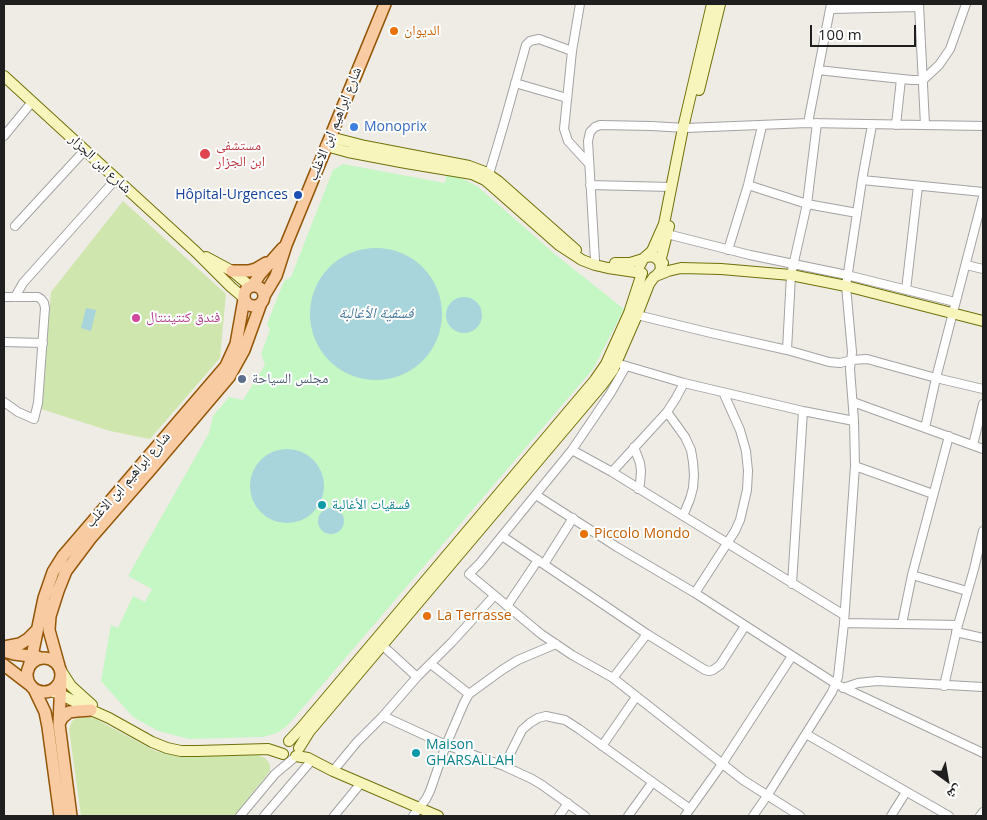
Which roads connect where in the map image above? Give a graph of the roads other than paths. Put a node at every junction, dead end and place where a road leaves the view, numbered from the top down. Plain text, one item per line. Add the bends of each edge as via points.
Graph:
1 (385, 4) edge
2 (580, 4) edge
3 (712, 4) edge
4 (720, 4) edge
5 (966, 4) edge
6 (919, 5) edge
7 (830, 6) edge
8 (572, 51) junction
9 (818, 70) junction
10 (4, 76) edge
11 (901, 79) junction
12 (923, 80) junction
13 (515, 83) junction
14 (567, 98) junction
15 (32, 102) junction
16 (808, 123) junction
17 (817, 123) junction
18 (872, 125) junction
19 (896, 125) junction
20 (925, 125) junction
21 (762, 126) junction
22 (983, 126) edge
23 (686, 128) junction
24 (4, 136) edge
25 (328, 142) junction
26 (85, 150) junction
27 (589, 164) junction
28 (487, 177) junction
29 (116, 179) junction
30 (862, 180) junction
31 (590, 185) junction
32 (748, 185) junction
33 (918, 186) junction
34 (670, 187) junction
35 (983, 192) edge
36 (983, 197) edge
37 (807, 204) junction
38 (857, 213) junction
39 (980, 219) edge
40 (16, 226) dead end
41 (667, 234) junction
42 (286, 245) junction
43 (728, 250) junction
44 (196, 252) junction
45 (274, 258) junction
46 (645, 258) junction
47 (595, 260) junction
48 (660, 262) junction
49 (794, 264) junction
50 (966, 265) junction
51 (681, 268) junction
52 (983, 269) edge
53 (232, 271) junction
54 (642, 272) junction
55 (847, 275) junction
56 (656, 276) junction
57 (791, 276) junction
58 (252, 286) junction
59 (846, 286) junction
60 (906, 290) junction
61 (4, 297) edge
62 (15, 297) junction
63 (244, 298) junction
64 (263, 299) junction
65 (955, 302) junction
66 (952, 312) junction
67 (637, 316) junction
68 (983, 320) edge
69 (4, 342) edge
70 (43, 343) junction
71 (787, 350) junction
72 (852, 360) junction
73 (617, 363) junction
74 (936, 378) junction
75 (684, 383) junction
76 (983, 388) edge
77 (723, 392) junction
78 (4, 402) edge
79 (853, 402) junction
80 (983, 404) edge
81 (803, 411) junction
82 (666, 412) junction
83 (854, 421) junction
84 (925, 428) junction
85 (949, 436) junction
86 (973, 445) junction
87 (634, 448) junction
88 (983, 449) edge
89 (572, 450) junction
90 (855, 466) junction
91 (612, 472) junction
92 (638, 489) junction
93 (933, 494) junction
94 (536, 495) junction
95 (683, 516) junction
96 (573, 518) junction
97 (983, 530) edge
98 (502, 536) junction
99 (728, 544) junction
100 (541, 562) junction
101 (974, 569) junction
102 (983, 571) edge
103 (912, 575) junction
104 (792, 584) junction
105 (967, 591) junction
106 (695, 593) junction
107 (494, 596) junction
108 (507, 606) junction
109 (844, 619) junction
110 (902, 624) junction
111 (744, 626) junction
112 (957, 628) junction
113 (37, 630) junction
114 (646, 634) junction
115 (983, 638) edge
116 (556, 644) junction
117 (382, 645) junction
118 (4, 649) edge
119 (32, 656) junction
120 (792, 656) junction
121 (45, 658) junction
122 (431, 664) junction
123 (4, 665) edge
124 (28, 670) junction
125 (60, 671) junction
126 (418, 676) junction
127 (613, 678) junction
128 (840, 686) junction
129 (944, 686) junction
130 (32, 687) junction
131 (983, 687) edge
132 (55, 692) junction
133 (469, 694) junction
134 (636, 697) junction
135 (91, 710) junction
136 (383, 716) junction
137 (109, 718) junction
138 (59, 724) junction
139 (806, 734) junction
140 (287, 741) junction
141 (446, 745) junction
142 (602, 746) junction
143 (260, 748) junction
144 (297, 753) junction
145 (983, 753) edge
146 (283, 754) junction
147 (310, 759) junction
148 (722, 764) junction
149 (504, 766) junction
150 (333, 771) junction
151 (276, 774) junction
152 (362, 783) junction
153 (652, 783) junction
154 (906, 792) junction
155 (767, 796) junction
156 (568, 804) junction
157 (690, 809) junction
158 (416, 812) edge
159 (983, 812) edge
160 (60, 816) edge
161 (71, 816) edge
162 (240, 816) edge
163 (264, 816) edge
164 (334, 816) edge
165 (438, 816) edge
166 (559, 816) edge
167 (585, 816) edge
168 (628, 816) edge
169 (685, 816) edge
170 (753, 816) edge
171 (800, 816) edge
172 (891, 816) edge
173 (949, 816) edge
174 (980, 816) edge

1 - 25 main road, شارع ابراهيم ابن الاغلب
2 - 8 street
3 - 23 street
4 - 23 street
5 - 12 street via 950,49 939,66
6 - 7 street
6 - 12 street
7 - 9 street
8 - 13 street via 539,39 530,41
8 - 14 street
9 - 11 street
9 - 16 street
10 - 15 street, شارع ابن الجزار
11 - 12 street
11 - 19 street
12 - 20 street
13 - 14 street
13 - 28 street
14 - 27 street via 564,129 571,145
15 - 24 street
15 - 26 street, شارع ابن الجزار
16 - 17 street
16 - 21 street
17 - 18 street
17 - 37 street
18 - 19 street
18 - 30 street
19 - 20 street
20 - 22 street
21 - 23 street
21 - 32 street
23 - 27 street via 600,125 588,136
23 - 34 street
23 - 41 street
25 - 28 street via 348,152
25 - 42 main road, شارع ابراهيم ابن الاغلب
26 - 29 street, شارع ابن الجزار
26 - 40 street
27 - 31 street
28 - 47 street via 573,247
28 - 54 street via 576,257 595,265
29 - 44 street, شارع ابن الجزار
29 - 62 street via 23,283
30 - 33 street
30 - 38 street
31 - 34 street
31 - 47 street
32 - 37 street
32 - 43 street
33 - 35 street
33 - 60 street
34 - 46 street via 664,224 652,251
36 - 39 street
37 - 38 street
37 - 49 street
38 - 55 street
39 - 50 street
41 - 43 street
41 - 48 street
42 - 45 main road
42 - 64 main road, شارع ابراهيم ابن الاغلب via 276,276
43 - 49 street
44 - 53 street, شارع ابن الجزار
44 - 63 street, شارع ابن الجزار
45 - 53 main road via 256,269
45 - 58 main road
46 - 47 street via 622,264
46 - 48 street via 653,256
46 - 54 street via 640,266
48 - 51 street
48 - 56 street via 661,270
49 - 55 street
49 - 57 street
50 - 52 street
50 - 65 street
51 - 56 street
51 - 57 street
53 - 58 street, شارع ابن الجزار
54 - 56 street via 647,277
54 - 73 street
55 - 59 street
55 - 60 street
56 - 67 street via 649,284
57 - 59 street
57 - 71 street
58 - 63 main road via 245,291
58 - 64 main road via 262,289
59 - 66 street
59 - 72 street
60 - 65 street
61 - 62 street
62 - 70 street via 38,297 44,302
63 - 64 main road via 252,306
63 - 113 main road, شارع ابراهيم ابن الاغلب via 236,344 226,366 63,556 53,572
64 - 125 main road, شارع ابراهيم ابن الاغلب via 244,350 229,377 90,538 66,571 50,616 50,630
65 - 66 street
66 - 68 street
66 - 74 street
67 - 71 street
67 - 73 street
69 - 70 street
70 - 78 street via 34,419
71 - 72 street via 834,363
72 - 74 street via 867,359
72 - 79 street
73 - 75 street
73 - 89 street via 610,394
73 - 117 street via 602,386
73 - 140 street via 595,380
74 - 76 street
74 - 84 street
75 - 77 street
75 - 82 street
77 - 81 street
77 - 99 street via 740,430 748,471 742,513
79 - 83 street
79 - 84 street
80 - 86 street
81 - 83 street
81 - 104 street
82 - 87 street
82 - 95 street via 685,437 694,462 693,488
83 - 90 street
84 - 85 street
85 - 86 street
85 - 93 street
86 - 88 street
87 - 91 street
87 - 92 street via 641,471
89 - 91 street
89 - 94 street
90 - 93 street
90 - 109 street
91 - 92 street
92 - 95 street
93 - 103 street
94 - 96 street
94 - 98 street
95 - 99 street
96 - 100 street
96 - 106 street
97 - 101 street
98 - 100 street
98 - 107 street via 469,574
99 - 104 street
99 - 106 street
100 - 108 street
100 - 114 street
101 - 102 street
101 - 105 street
103 - 105 street
103 - 110 street
104 - 109 street
105 - 112 street
106 - 111 street
107 - 108 street
107 - 122 street
108 - 116 street
109 - 110 street
109 - 128 street via 838,677
110 - 112 street
111 - 114 street via 720,665 709,671
111 - 120 street
112 - 115 street
112 - 129 street
113 - 118 main road via 20,644
113 - 119 main road, شارع ابراهيم ابن الاغلب
114 - 127 street
116 - 127 street
116 - 133 street via 518,660
117 - 126 street
117 - 144 street via 309,732
118 - 119 main road
119 - 121 main road
119 - 124 main road, شارع ابراهيم ابن الاغلب
120 - 128 street
120 - 148 street
121 - 124 main road via 34,661
121 - 125 main road via 50,659
122 - 126 street
122 - 133 street
123 - 130 main road
124 - 130 main road
125 - 132 main road
125 - 137 street via 76,691
126 - 136 street
127 - 134 street
128 - 129 street via 877,681
128 - 139 street via 832,692
128 - 145 street
129 - 131 street
130 - 132 main road
130 - 160 main road via 45,712
132 - 135 street
132 - 138 main road
133 - 141 street
134 - 142 street
134 - 148 street
135 - 137 street
135 - 138 main road via 69,712
136 - 141 street
136 - 150 street
137 - 143 street via 152,742 181,751
138 - 161 main road
139 - 154 street
139 - 155 street
140 - 143 street
140 - 144 street via 298,745
140 - 146 street via 281,748
141 - 149 street
141 - 158 street via 430,791
142 - 149 street via 565,720 546,716 522,730
142 - 153 street
143 - 146 street
144 - 146 street via 288,758
144 - 147 street
144 - 151 street
146 - 151 street
147 - 150 street
147 - 163 street
148 - 155 street
148 - 157 street
149 - 156 street via 532,778
150 - 152 street
151 - 162 street
152 - 158 street
152 - 164 street
153 - 157 street
153 - 168 street
154 - 172 street
154 - 173 street
155 - 170 street
155 - 171 street
156 - 166 street
156 - 167 street
157 - 169 street
158 - 165 street
159 - 174 street

